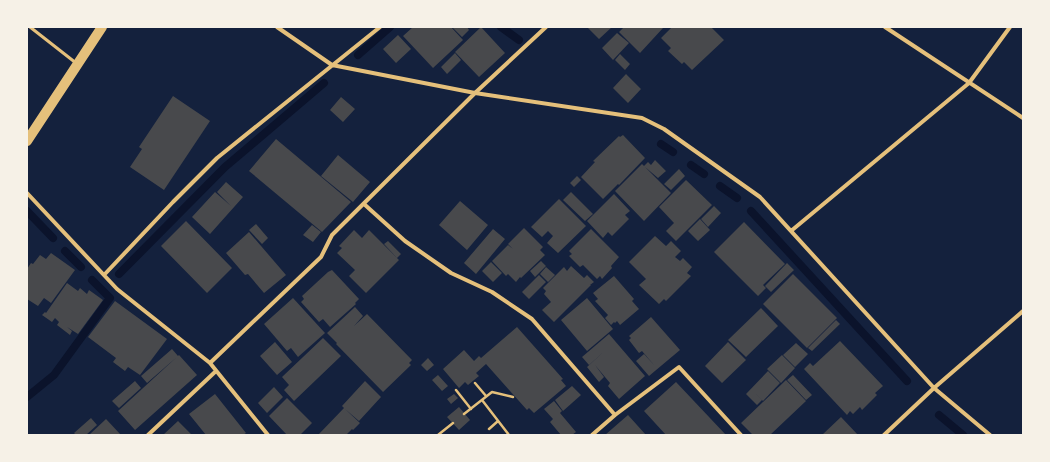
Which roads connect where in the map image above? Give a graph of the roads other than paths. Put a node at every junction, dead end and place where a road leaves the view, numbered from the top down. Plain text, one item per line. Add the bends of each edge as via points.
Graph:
1 (30, 27) edge
2 (102, 27) edge
3 (277, 27) edge
4 (380, 27) edge
5 (546, 27) edge
6 (885, 27) edge
7 (1010, 27) edge
8 (78, 64) junction
9 (332, 65) junction
10 (970, 83) junction
11 (475, 93) junction
12 (1023, 118) edge
13 (27, 141) edge
14 (27, 193) edge
15 (364, 204) junction
16 (790, 231) junction
17 (104, 275) junction
18 (1023, 310) edge
19 (210, 363) junction
20 (216, 371) junction
21 (934, 388) junction
22 (615, 415) junction
23 (148, 435) edge
24 (268, 435) edge
25 (592, 435) edge
26 (741, 435) edge
27 (884, 435) edge
28 (990, 435) edge

1 - 8 lane
2 - 8 main road
3 - 9 street
4 - 9 street
5 - 11 street
6 - 10 street
7 - 10 street
8 - 13 main road
9 - 11 street
9 - 17 street via 217,158
10 - 12 street
10 - 16 street
11 - 15 street
11 - 16 street via 642,118 664,129 760,197
14 - 17 street
15 - 19 street via 332,235 321,258
15 - 22 street via 405,241 451,273 492,292 532,318
16 - 21 street
17 - 19 street via 117,289
18 - 21 street
19 - 20 street
20 - 23 street
20 - 24 street
21 - 27 street
21 - 28 street
22 - 25 street
22 - 26 street via 679,367

